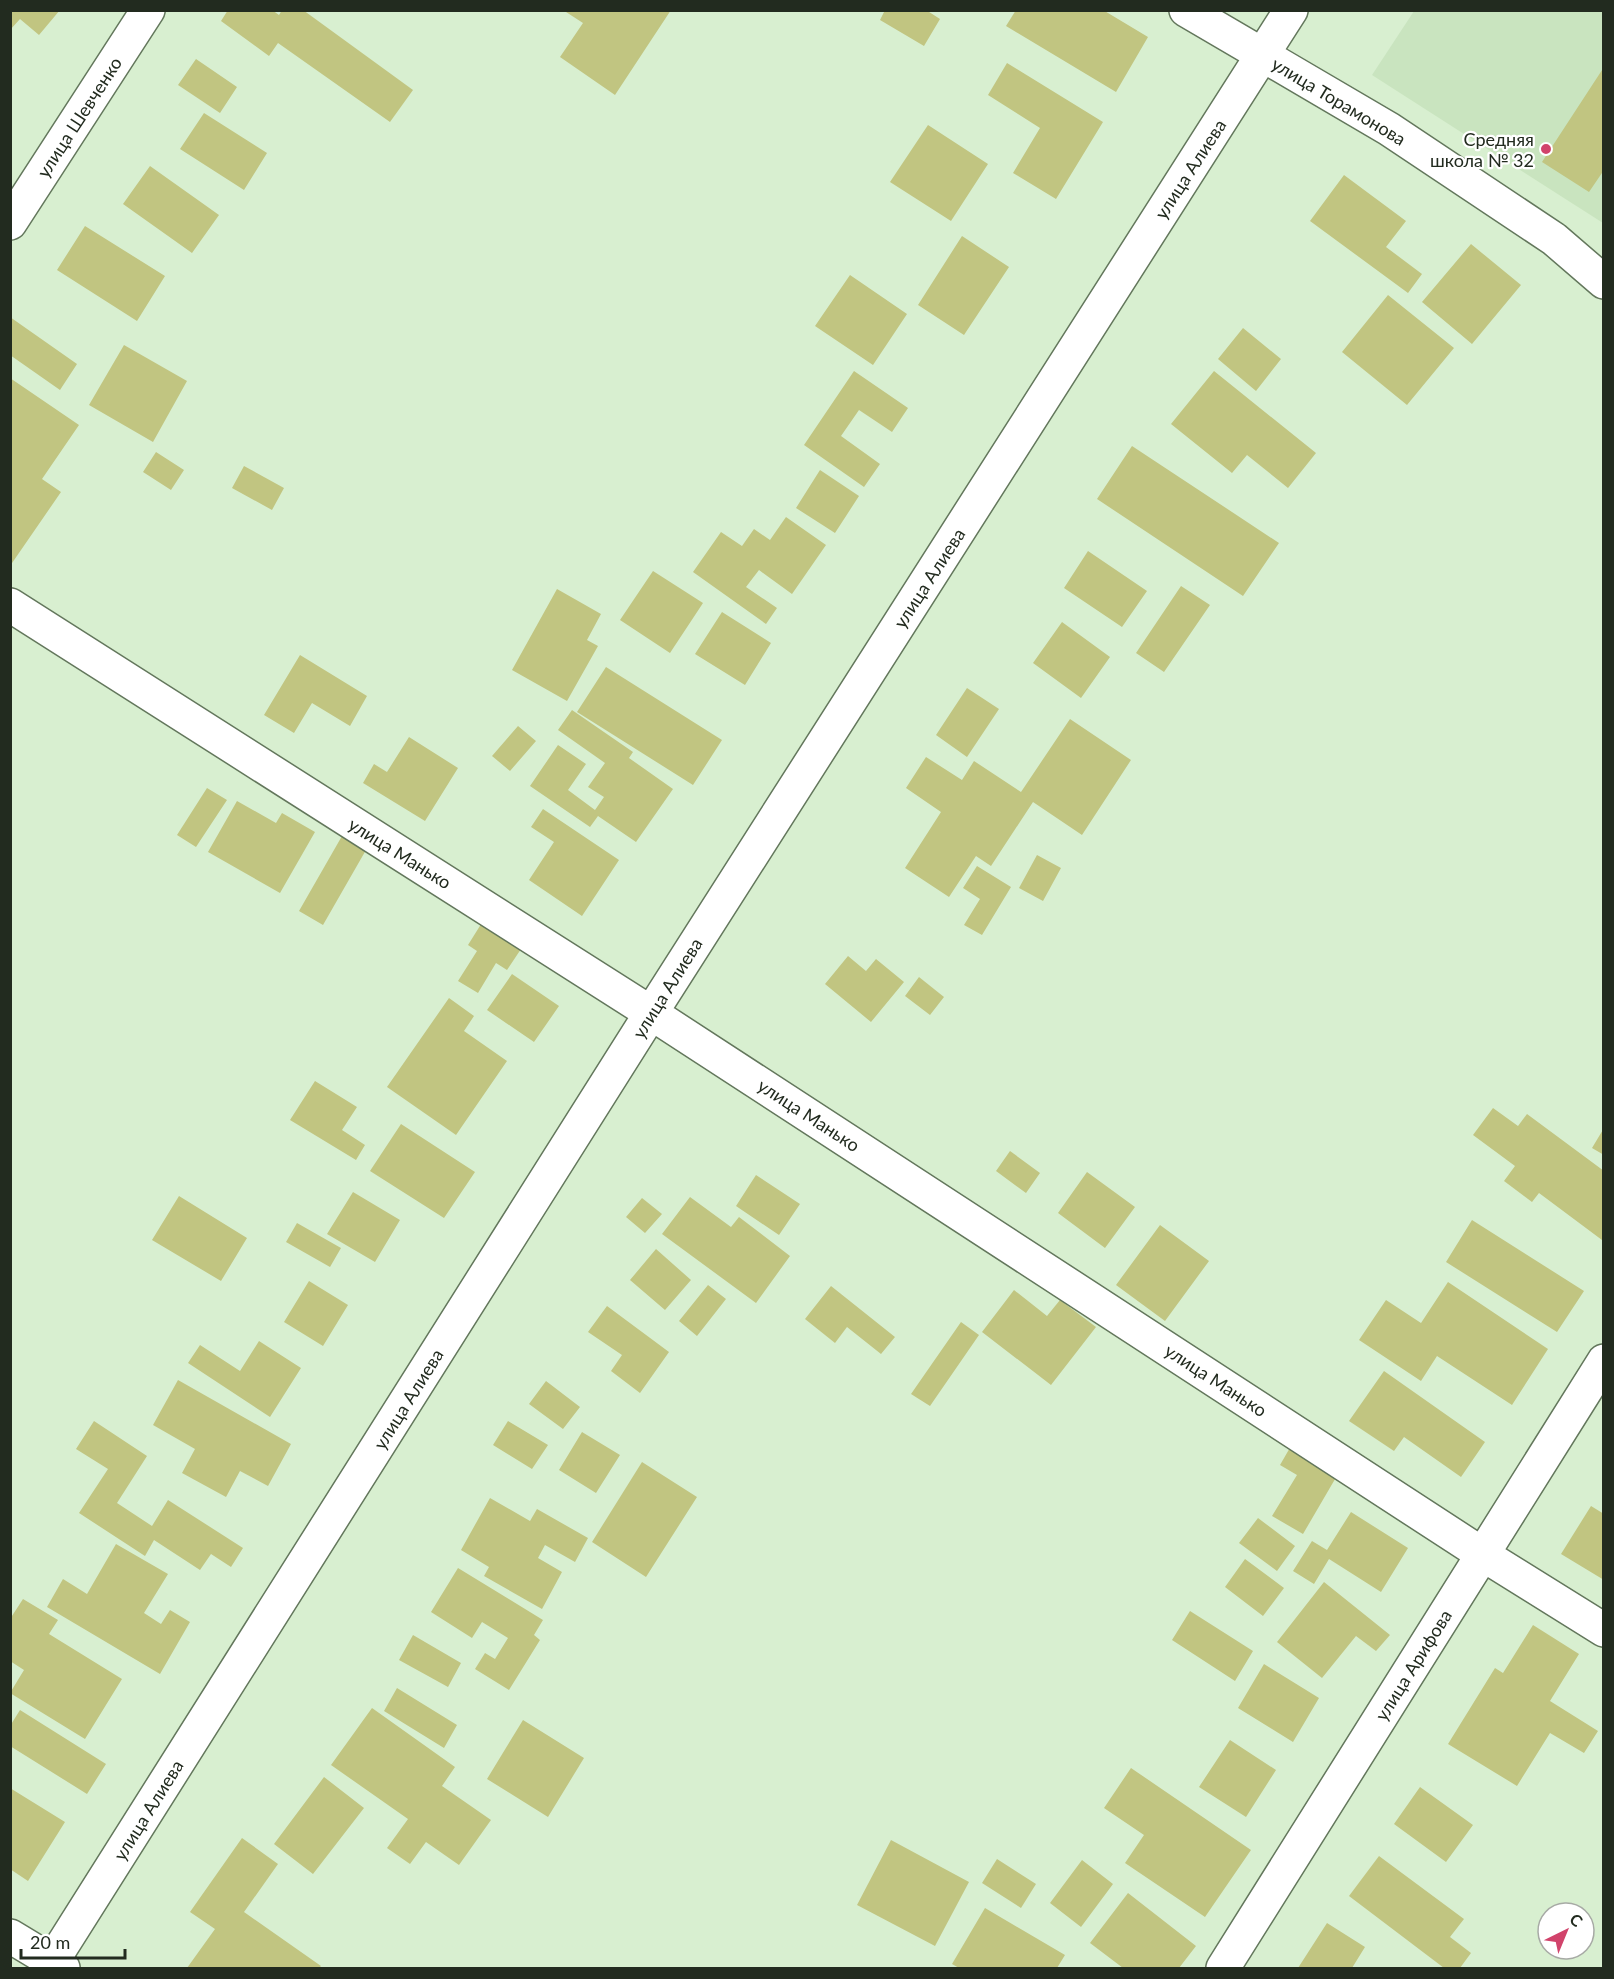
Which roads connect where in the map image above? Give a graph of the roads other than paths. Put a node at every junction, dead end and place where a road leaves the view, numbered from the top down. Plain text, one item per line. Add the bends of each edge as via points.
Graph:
1 (148, 10) edge
2 (1186, 10) edge
3 (1291, 10) edge
4 (1263, 56) junction
5 (10, 223) edge
6 (1604, 282) edge
7 (10, 605) edge
8 (651, 1013) junction
9 (1604, 1361) edge
10 (1482, 1554) junction
11 (1604, 1630) edge
12 (10, 1936) edge
13 (54, 1966) edge
14 (1223, 1968) edge

1 - 5 street, улица Шевченко
2 - 4 street, улица Торамонова
3 - 4 street, улица Алиева
4 - 6 street, улица Торамонова via 1389,129 1554,239
4 - 8 street, улица Алиева
7 - 8 street, улица Манько
8 - 10 street, улица Манько
8 - 13 street, улица Алиева
9 - 10 street, улица Арифова
10 - 11 street, улица Манько
10 - 14 street, улица Арифова
12 - 13 street

